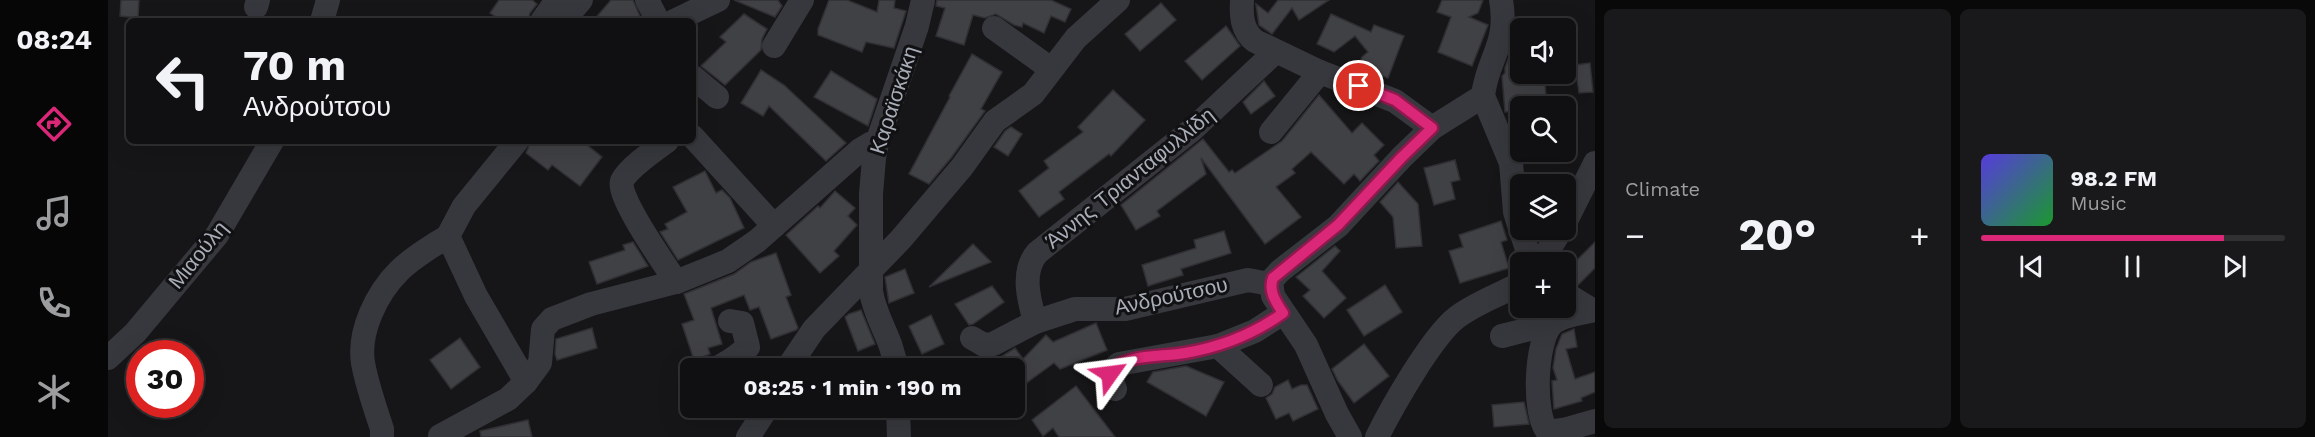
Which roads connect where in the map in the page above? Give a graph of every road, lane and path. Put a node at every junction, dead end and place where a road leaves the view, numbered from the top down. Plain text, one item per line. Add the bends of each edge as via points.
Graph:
1 (328, 0) edge
2 (557, 0) edge
3 (581, 0) edge
4 (647, 0) edge
5 (718, 0) edge
6 (802, 0) edge
7 (923, 0) edge
8 (1118, 0) edge
9 (1501, 0) edge
10 (1247, 2) edge
11 (323, 18) edge
12 (544, 18) edge
13 (566, 18) edge
14 (656, 18) edge
15 (680, 18) edge
16 (993, 28) dead end
17 (774, 46) dead end
18 (1275, 52) junction
19 (1052, 69) junction
20 (1320, 72) junction
21 (696, 80) edge
22 (1483, 96) junction
23 (717, 97) dead end
24 (1432, 128) junction
25 (1271, 132) dead end
26 (696, 140) edge
27 (877, 142) junction
28 (270, 144) edge
29 (515, 144) edge
30 (664, 144) edge
31 (1595, 164) edge
32 (1576, 201) edge
33 (774, 226) junction
34 (448, 236) junction
35 (1529, 252) edge
36 (870, 273) junction
37 (676, 282) junction
38 (1270, 284) junction
39 (1510, 289) edge
40 (1576, 300) edge
41 (1594, 310) edge
42 (1283, 313) junction
43 (730, 321) dead end
44 (1035, 322) junction
45 (1549, 327) junction
46 (1502, 336) dead end
47 (972, 338) dead end
48 (1218, 346) junction
49 (108, 358) edge
50 (738, 358) edge
51 (794, 358) edge
52 (893, 358) edge
53 (526, 382) junction
54 (1261, 385) dead end
55 (1115, 389) dead end
56 (760, 418) edge
57 (898, 418) edge
58 (1595, 421) edge
59 (1537, 434) edge
60 (440, 436) edge
61 (382, 437) edge
62 (748, 437) edge
63 (898, 437) edge
64 (1350, 437) edge
65 (1377, 437) edge

1 - 11 street
2 - 12 street
3 - 13 street
4 - 14 street
5 - 15 street
6 - 17 street
7 - 27 street, Καραϊσκάκη
8 - 19 street via 1076,38
9 - 22 street via 1503,27
10 - 18 street via 1243,23 1249,36
16 - 19 street
18 - 20 street
18 - 44 street, Άννης Τριανταφυλλίδη via 1193,129 1037,253 1029,266 1028,281
19 - 36 street via 1033,94 995,121 944,189
20 - 24 street via 1395,100
20 - 25 street
21 - 23 street
22 - 24 street
22 - 35 street via 1511,163 1515,212
24 - 38 street via 1338,225
26 - 33 street
27 - 33 street via 860,150
27 - 36 street, Καραϊσκάκη via 871,194
28 - 49 street, Μιαούλη via 217,235 135,333
29 - 34 street via 464,206
30 - 37 street via 622,181 621,190
31 - 32 street
33 - 37 street via 728,261
34 - 53 street via 476,296
34 - 61 street via 399,272 377,302 369,321 363,361
36 - 51 street via 814,329
36 - 52 street, Καραϊσκάκη via 874,307 888,335
37 - 53 street via 591,304 552,319 543,329 540,363
38 - 42 street
38 - 44 street, Ανδρούτσου via 1248,280 1125,309 1075,309
39 - 65 street via 1450,324 1426,355
40 - 41 street
41 - 45 street via 1559,320
42 - 48 street via 1255,331
42 - 64 street via 1306,345
43 - 50 street via 742,323 748,347
44 - 47 street, Ανδρούτσου via 993,344 984,345
45 - 46 street
45 - 59 street via 1537,384 1543,425
48 - 54 street
48 - 55 street via 1119,364 1110,372
53 - 60 street via 508,399
56 - 62 street
57 - 63 street
58 - 59 street

